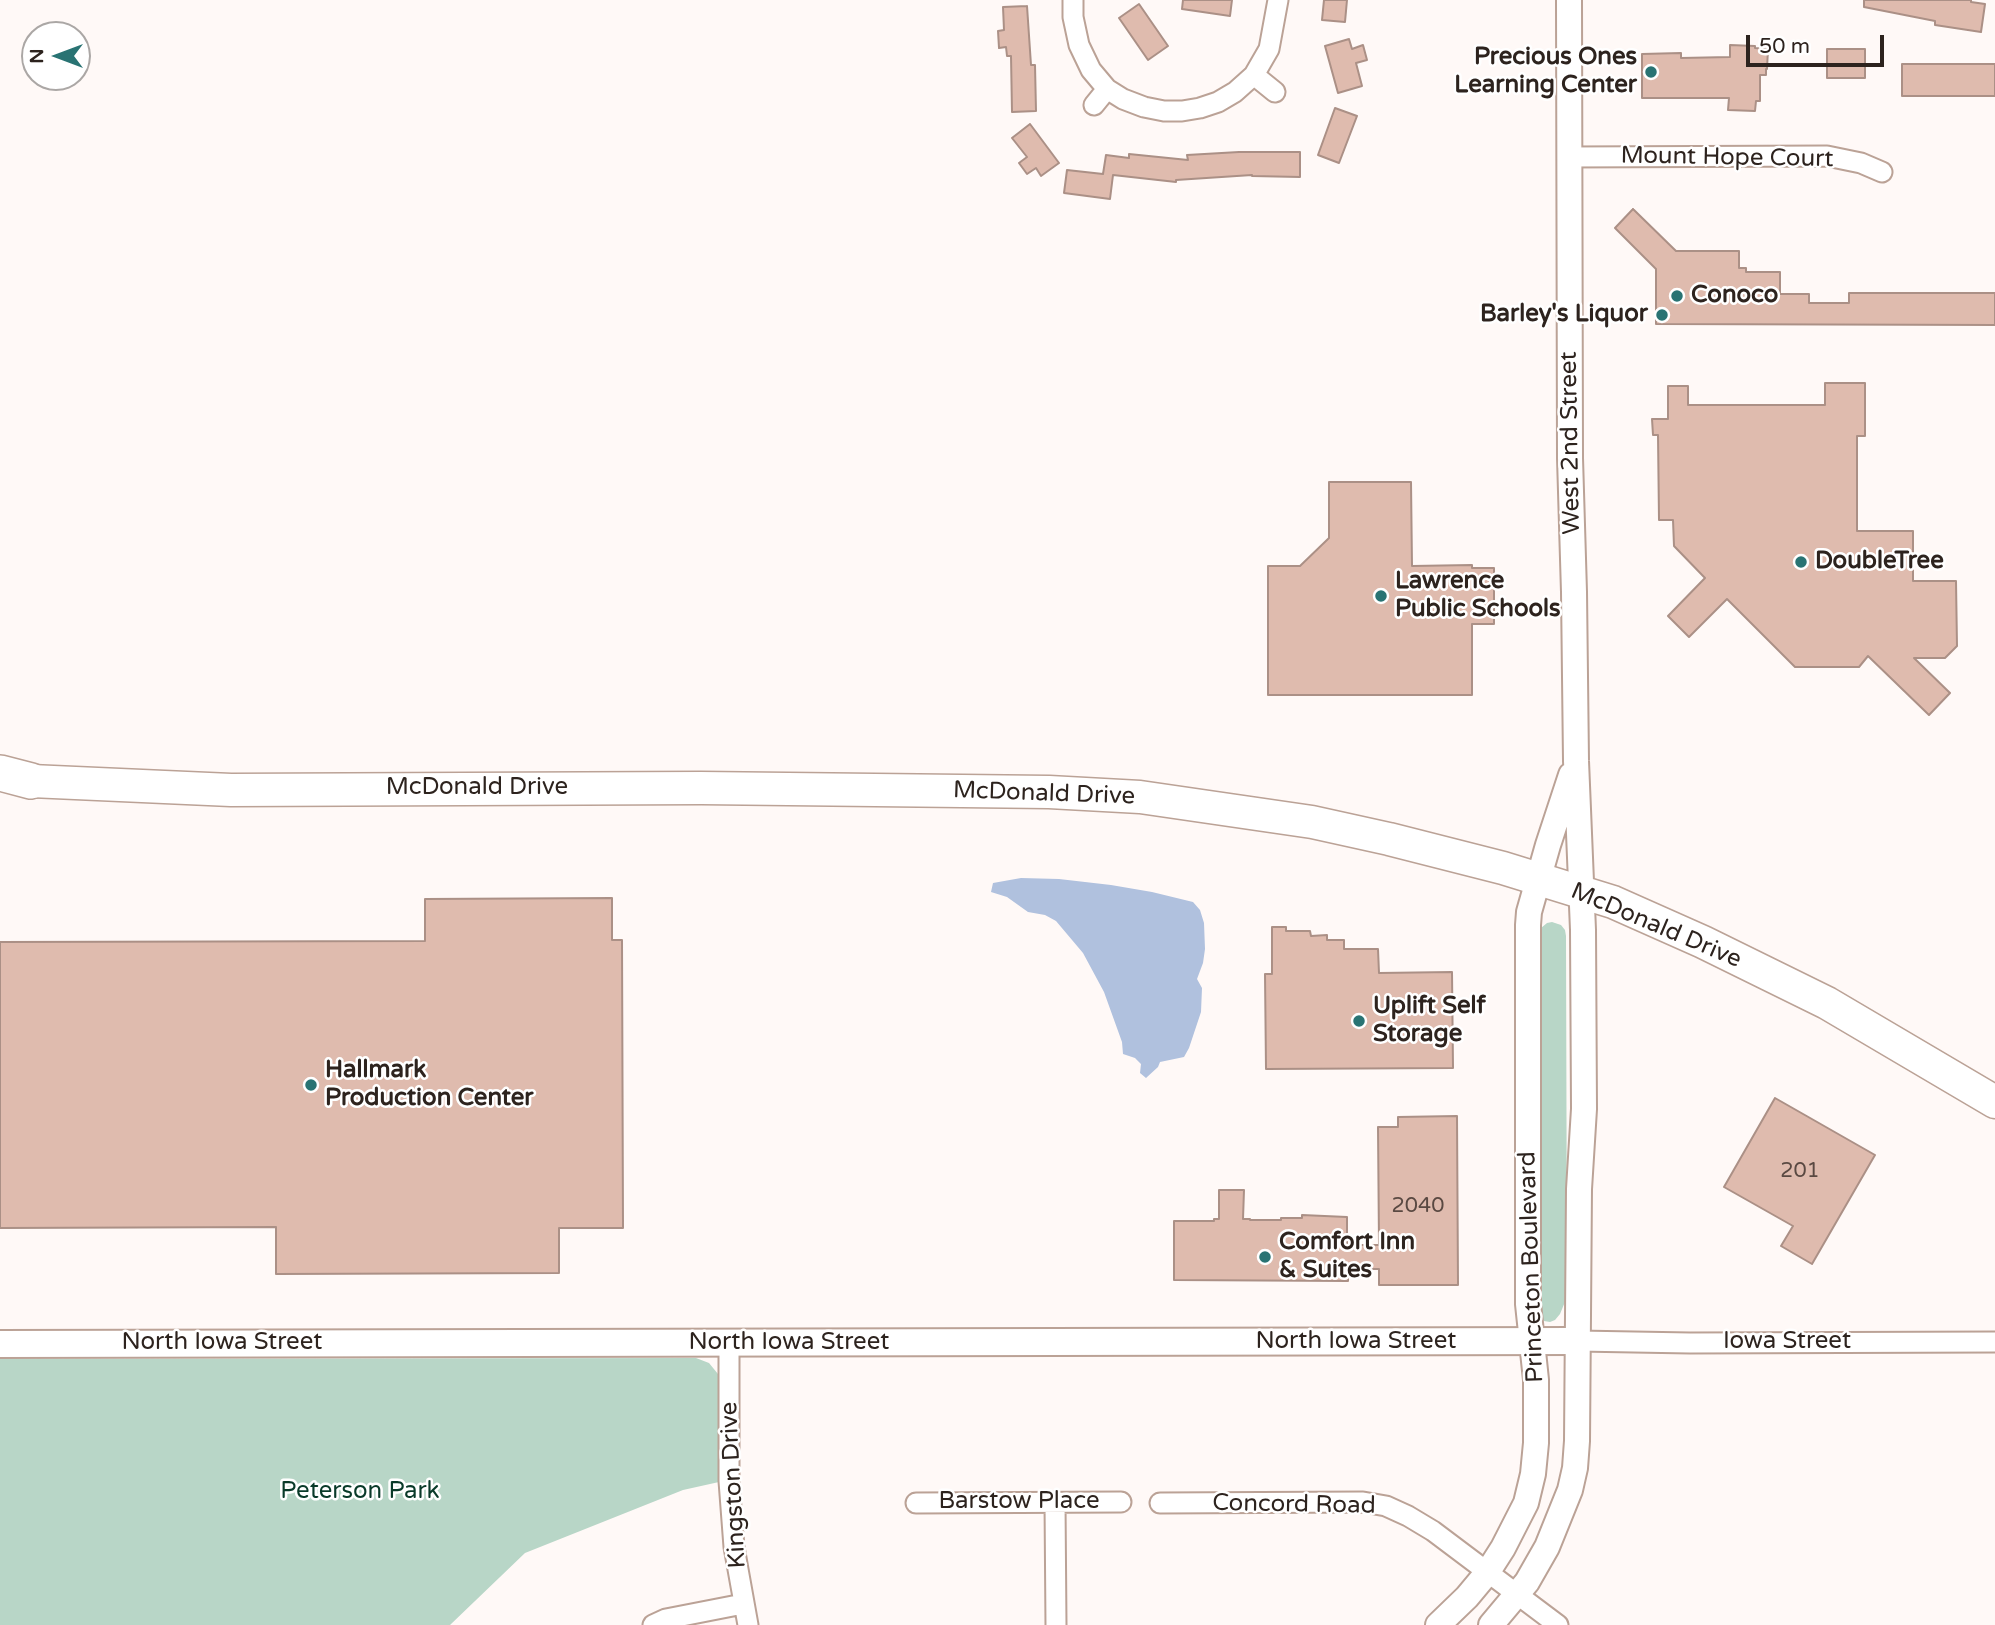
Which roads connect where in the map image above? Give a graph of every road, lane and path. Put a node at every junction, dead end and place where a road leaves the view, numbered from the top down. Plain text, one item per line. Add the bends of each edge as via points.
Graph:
1 (1073, 0) edge
2 (1278, 0) edge
3 (1569, 0) edge
4 (1254, 75) junction
5 (1107, 89) junction
6 (1275, 92) dead end
7 (1094, 105) dead end
8 (1569, 157) junction
9 (1882, 172) dead end
10 (1576, 761) junction
11 (10, 778) edge
12 (1538, 879) junction
13 (1582, 892) junction
14 (1995, 1102) edge
15 (1532, 1342) junction
16 (1578, 1342) junction
17 (1995, 1342) edge
18 (0, 1343) edge
19 (729, 1343) junction
20 (1055, 1502) junction
21 (1121, 1502) dead end
22 (916, 1503) dead end
23 (1160, 1503) dead end
24 (1487, 1573) junction
25 (1517, 1594) junction
26 (743, 1604) junction
27 (653, 1625) edge
28 (748, 1625) edge
29 (1056, 1625) edge
30 (1438, 1625) edge
31 (1491, 1625) edge
32 (1558, 1625) edge

1 - 5 street via 1079,45
2 - 4 street via 1269,49
3 - 8 street, West 2nd Street
4 - 5 street via 1218,102 1182,111 1144,107
4 - 6 street
5 - 7 street
8 - 9 street, Mount Hope Court via 1827,156
8 - 10 street, West 2nd Street
10 - 12 street, West 2nd Street
10 - 13 street, West 2nd Street
11 - 12 highway, McDonald Drive via 231,790 858,789 1140,797 1325,825
12 - 13 highway, McDonald Drive
12 - 15 street, Princeton Boulevard via 1529,912 1527,949 1528,1304
13 - 14 highway, McDonald Drive via 1703,942 1804,991
13 - 16 street, Princeton Boulevard via 1584,1109
15 - 16 main road, North Iowa Street
15 - 19 main road, North Iowa Street
15 - 24 street, Princeton Boulevard via 1536,1380 1533,1474 1516,1527
16 - 17 street, Iowa Street
16 - 25 street, Princeton Boulevard via 1577,1441 1570,1490 1547,1547
18 - 19 main road, North Iowa Street
19 - 26 street, Kingston Drive via 729,1481
20 - 21 street, Barstow Place
20 - 22 street, Barstow Place
20 - 29 street
23 - 24 street, Concord Road via 1363,1502 1386,1506 1433,1531
24 - 25 street, Concord Road
24 - 30 street, Princeton Boulevard
25 - 31 street, Princeton Boulevard
25 - 32 street, Concord Road
26 - 27 street
26 - 28 street, Kingston Drive

